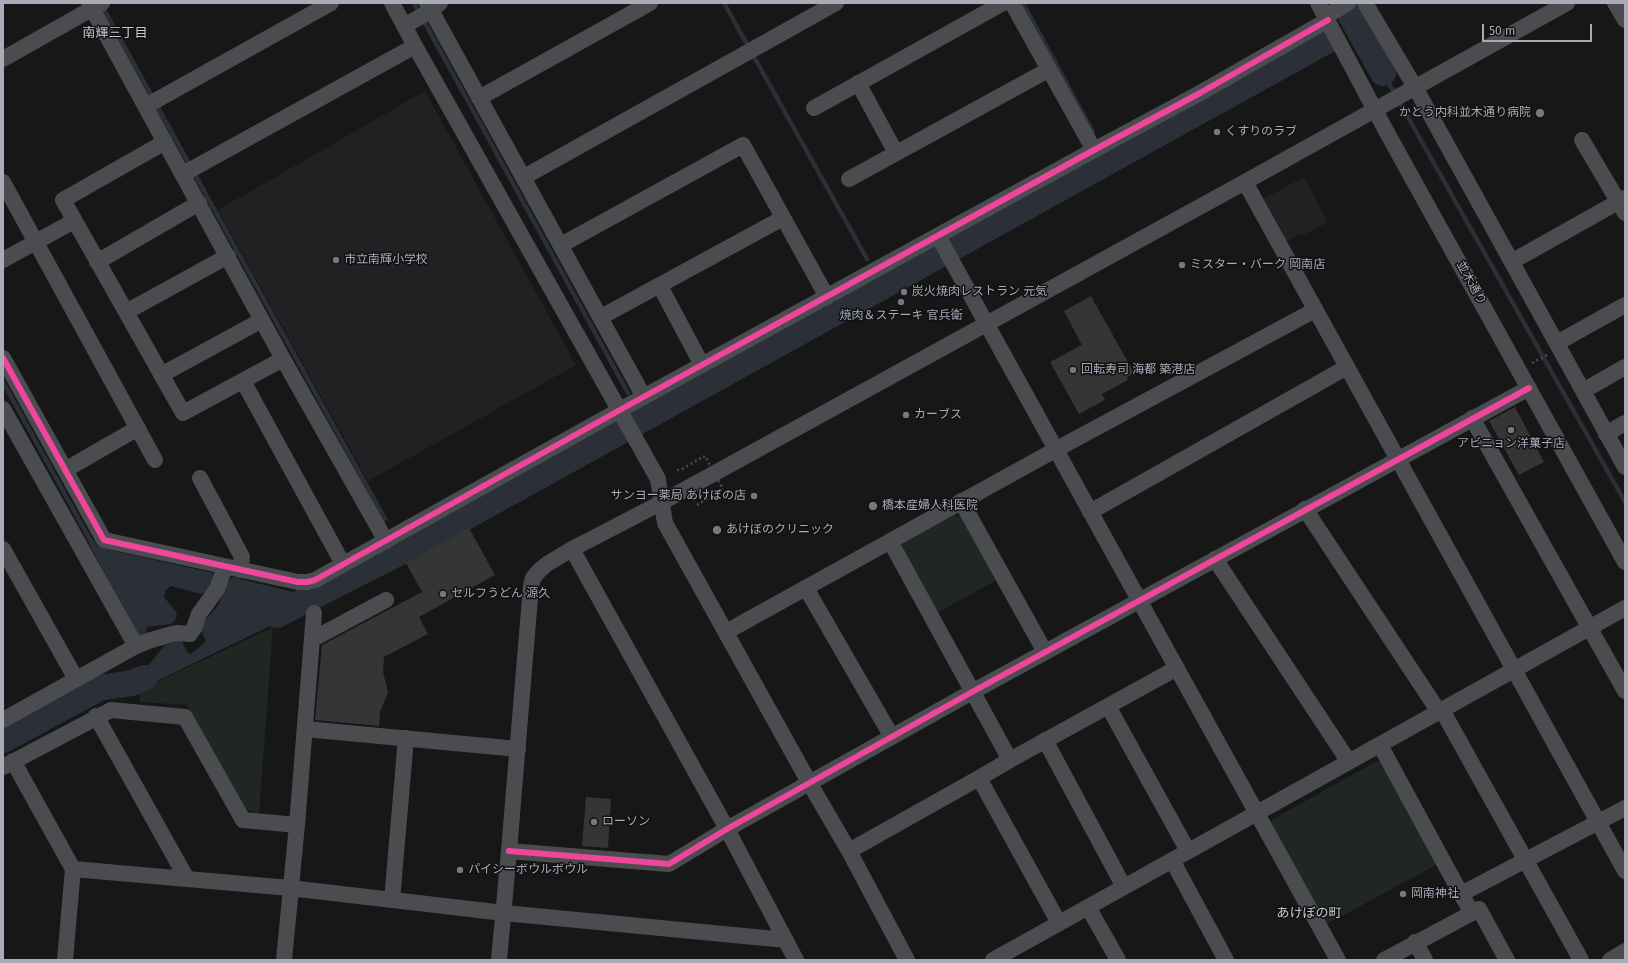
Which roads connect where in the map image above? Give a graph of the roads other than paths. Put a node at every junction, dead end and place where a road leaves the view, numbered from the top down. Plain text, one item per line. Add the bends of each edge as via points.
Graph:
1 (331, 3) edge
2 (392, 3) edge
3 (650, 3) edge
4 (836, 3) edge
5 (1003, 3) edge
6 (1012, 3) edge
7 (1568, 3) edge
8 (1615, 3) edge
9 (95, 5) edge
10 (1366, 5) edge
11 (1331, 10) edge
12 (424, 13) edge
13 (1625, 20) edge
14 (415, 46) junction
15 (3, 59) edge
16 (1048, 70) junction
17 (858, 83) junction
18 (1411, 90) junction
19 (479, 98) junction
20 (151, 103) junction
21 (814, 108) dead end
22 (1374, 110) junction
23 (1582, 140) dead end
24 (165, 142) junction
25 (1094, 150) junction
26 (896, 153) junction
27 (189, 171) junction
28 (524, 177) junction
29 (849, 179) dead end
30 (3, 182) edge
31 (1245, 182) junction
32 (199, 203) junction
33 (1623, 204) edge
34 (783, 218) junction
35 (74, 220) junction
36 (35, 242) junction
37 (561, 245) junction
38 (944, 246) junction
39 (228, 256) junction
40 (3, 260) edge
41 (1512, 261) junction
42 (97, 262) junction
43 (660, 286) junction
44 (827, 297) junction
45 (1625, 305) edge
46 (1316, 310) junction
47 (126, 312) junction
48 (601, 318) junction
49 (262, 320) junction
50 (986, 323) junction
51 (1554, 348) junction
52 (3, 358) edge
53 (284, 359) junction
54 (702, 365) junction
55 (1347, 367) junction
56 (1625, 367) edge
57 (161, 375) junction
58 (243, 381) junction
59 (1529, 388) junction
60 (1583, 391) junction
61 (644, 397) junction
62 (3, 409) edge
63 (1472, 418) junction
64 (625, 420) junction
65 (1625, 423) edge
66 (138, 428) junction
67 (1606, 434) junction
68 (1055, 450) junction
69 (1397, 458) junction
70 (155, 460) dead end
71 (1625, 467) edge
72 (65, 470) junction
73 (200, 478) dead end
74 (661, 502) junction
75 (961, 502) junction
76 (1305, 509) junction
77 (1090, 512) junction
78 (87, 534) junction
79 (386, 541) junction
80 (890, 541) junction
81 (3, 549) edge
82 (572, 549) junction
83 (1215, 559) junction
84 (1625, 562) edge
85 (343, 564) junction
86 (226, 577) junction
87 (806, 588) junction
88 (386, 600) dead end
89 (1139, 601) junction
90 (1625, 608) edge
91 (314, 613) dead end
92 (1590, 628) junction
93 (726, 632) junction
94 (313, 639) junction
95 (136, 646) junction
96 (1044, 652) junction
97 (1177, 668) junction
98 (1513, 670) junction
99 (76, 679) junction
100 (1625, 691) edge
101 (972, 692) junction
102 (1108, 706) junction
103 (1440, 711) junction
104 (96, 716) junction
105 (3, 720) edge
106 (305, 729) junction
107 (892, 737) junction
108 (406, 738) junction
109 (1045, 740) junction
110 (1380, 745) junction
111 (518, 749) junction
112 (1010, 760) junction
113 (1349, 762) junction
114 (8, 764) edge
115 (979, 778) junction
116 (810, 784) junction
117 (1625, 808) edge
118 (1256, 813) junction
119 (1598, 823) junction
120 (297, 825) junction
121 (726, 829) junction
122 (509, 851) junction
123 (849, 851) junction
124 (1188, 851) junction
125 (1172, 860) junction
126 (1526, 860) junction
127 (73, 869) junction
128 (1625, 871) edge
129 (187, 880) junction
130 (1124, 887) junction
131 (290, 888) junction
132 (1461, 894) junction
133 (392, 900) junction
134 (1088, 907) junction
135 (1472, 912) junction
136 (504, 913) junction
137 (1059, 923) junction
138 (786, 940) junction
139 (1415, 942) junction
140 (1625, 951) edge
141 (1014, 955) edge
142 (65, 960) edge
143 (284, 960) edge
144 (499, 960) edge
145 (796, 960) edge
146 (907, 960) edge
147 (993, 960) edge
148 (1118, 960) edge
149 (1226, 960) edge
150 (1338, 960) edge
151 (1384, 960) edge
152 (1425, 960) edge
153 (1507, 960) edge
154 (1581, 960) edge
155 (1610, 960) edge

1 - 20 street
2 - 12 street
3 - 19 street
4 - 28 street
5 - 17 street
6 - 16 street
7 - 18 street
8 - 13 street
9 - 15 street
9 - 20 street
10 - 18 street
11 - 22 street, 並木通り
11 - 25 street via 1200,93
12 - 14 street
12 - 19 street
14 - 27 street
14 - 64 street
16 - 25 street
16 - 26 street
17 - 21 street
17 - 26 street
18 - 22 street
18 - 41 street
19 - 28 street
20 - 24 street
22 - 31 street
22 - 59 street, 並木通り
23 - 33 street
24 - 27 street
24 - 35 street via 62,200
25 - 38 street
26 - 29 street
27 - 32 street
28 - 37 street
30 - 36 street
31 - 46 street
31 - 50 street
32 - 39 street
32 - 42 street
33 - 41 street
34 - 37 street via 743,145
34 - 43 street
34 - 44 street
35 - 36 street
35 - 42 street
36 - 40 street
36 - 66 street
37 - 48 street
38 - 44 street
38 - 50 street
39 - 47 street
39 - 49 street
41 - 51 street
42 - 47 street
43 - 48 street
43 - 54 street
44 - 54 street
45 - 51 street
46 - 55 street
46 - 68 street
47 - 57 street
48 - 61 street
49 - 53 street
49 - 57 street
50 - 68 street
50 - 74 street
51 - 60 street
52 - 72 street
53 - 58 street
53 - 79 street
54 - 61 street
55 - 69 street
55 - 77 street
56 - 60 street
57 - 58 street via 183,413
58 - 85 street
59 - 63 street
59 - 84 street, 並木通り
60 - 67 street
61 - 64 street
62 - 78 street
63 - 69 street
63 - 92 street
64 - 74 street via 658,480
64 - 79 street
65 - 67 street
66 - 70 street
66 - 72 street
67 - 71 street
68 - 75 street
68 - 77 street
69 - 76 street
69 - 98 street
72 - 78 street
73 - 86 street via 242,557
74 - 82 street
74 - 93 street via 666,523
75 - 80 street
75 - 96 street
76 - 83 street
76 - 103 street
77 - 89 street
78 - 86 street
78 - 95 street
79 - 85 street
80 - 87 street
80 - 101 street
81 - 99 street
82 - 111 street via 547,564 533,578
82 - 121 street
83 - 89 street
83 - 113 street
85 - 86 street via 307,582
86 - 95 street via 199,614 190,634 172,634
87 - 93 street
87 - 107 street
88 - 94 street
89 - 96 street
89 - 97 street
90 - 92 street
91 - 94 street
92 - 98 street
92 - 100 street
93 - 116 street
94 - 106 street
95 - 99 street
96 - 101 street
97 - 102 street
97 - 118 street
98 - 103 street
98 - 119 street
99 - 105 street
101 - 107 street
101 - 112 street
102 - 109 street
102 - 124 street
103 - 110 street
103 - 126 street
104 - 114 street
104 - 120 street via 111,710 185,716 244,820
104 - 129 street
106 - 108 street
106 - 120 street
107 - 116 street
108 - 111 street
108 - 133 street
109 - 112 street
109 - 130 street
110 - 113 street
110 - 132 street
111 - 122 street
112 - 115 street
113 - 118 street
114 - 127 street
115 - 123 street
115 - 137 street
116 - 121 street
116 - 123 street
117 - 119 street
118 - 124 street
118 - 150 street
119 - 126 street
119 - 128 street
120 - 131 street
121 - 122 street via 669,864
121 - 138 street
122 - 136 street
123 - 146 street
124 - 125 street
125 - 130 street
125 - 149 street
126 - 132 street
126 - 154 street
127 - 129 street
127 - 142 street
129 - 131 street
130 - 134 street
131 - 133 street
131 - 143 street
132 - 135 street
133 - 136 street
134 - 137 street
134 - 148 street
135 - 139 street
135 - 153 street via 1478,909
136 - 138 street
136 - 144 street
137 - 141 street
138 - 145 street
139 - 151 street
139 - 152 street
140 - 155 street
141 - 147 street

